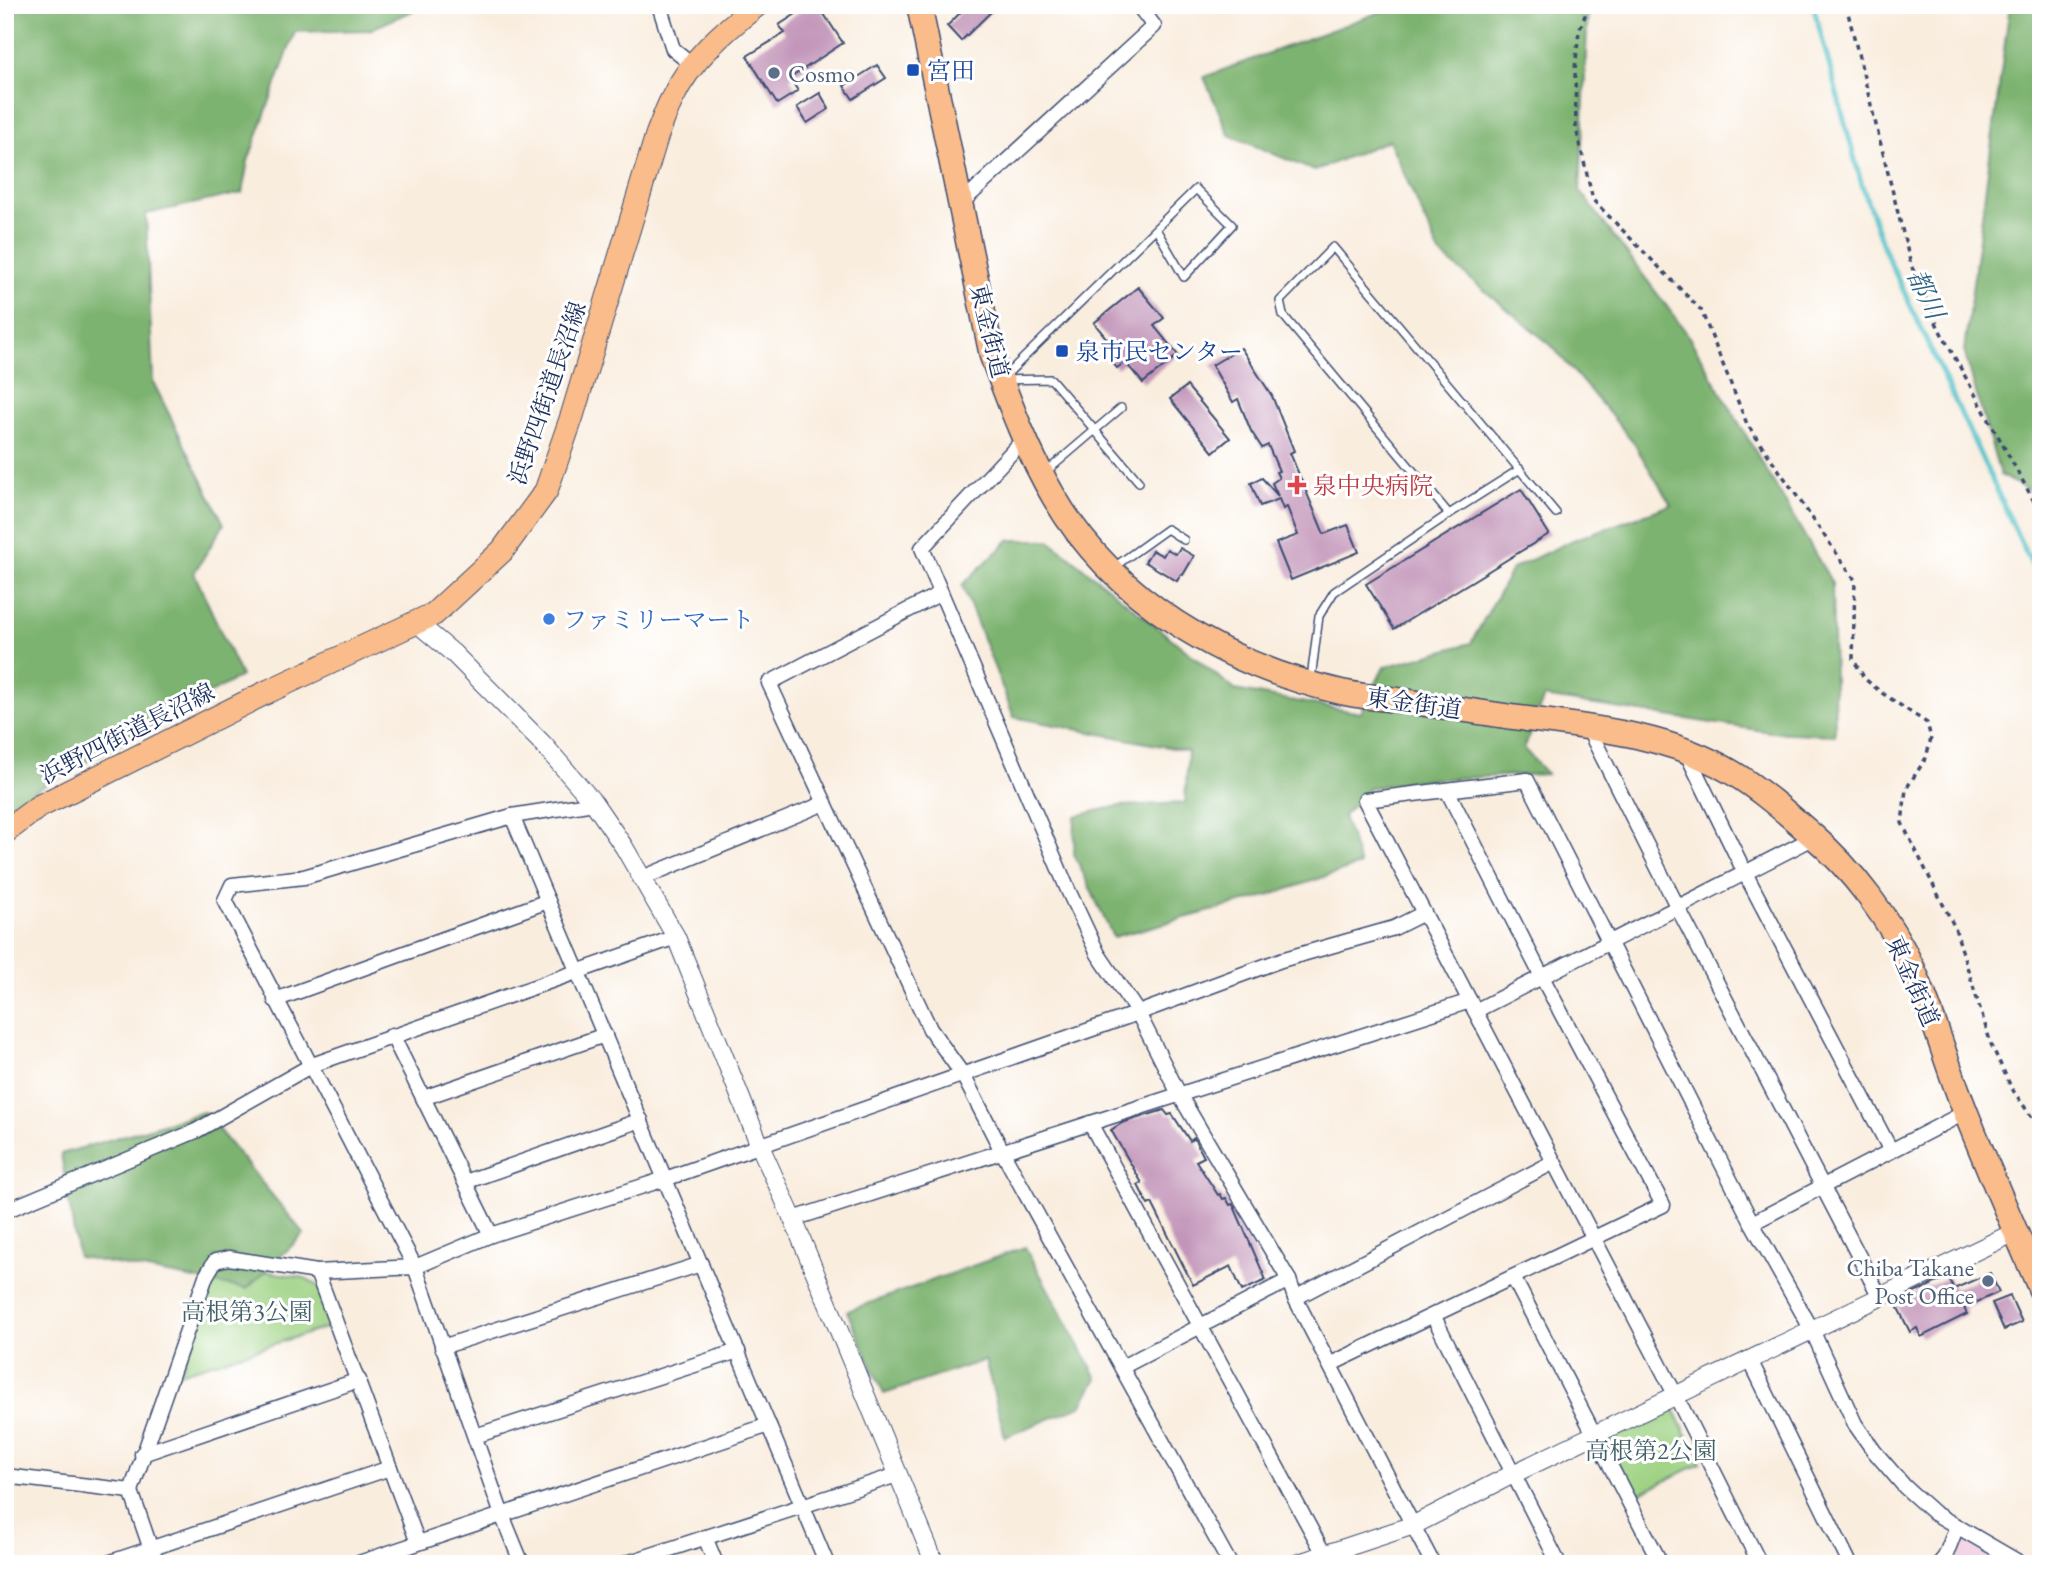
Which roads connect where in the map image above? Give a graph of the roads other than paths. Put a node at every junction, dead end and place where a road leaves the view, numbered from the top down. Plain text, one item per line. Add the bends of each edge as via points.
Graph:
1 (659, 5) edge
2 (757, 5) edge
3 (919, 5) edge
4 (1138, 5) edge
5 (694, 65) junction
6 (961, 203) junction
7 (1156, 229) junction
8 (1001, 380) junction
9 (1121, 408) dead end
10 (1095, 430) junction
11 (1025, 438) junction
12 (1520, 469) junction
13 (1043, 475) junction
14 (1139, 482) dead end
15 (1556, 513) dead end
16 (1449, 514) junction
17 (1184, 540) dead end
18 (1111, 570) junction
19 (942, 593) junction
20 (416, 622) junction
21 (1310, 684) junction
22 (1588, 727) junction
23 (1686, 751) junction
24 (1447, 790) junction
25 (594, 803) junction
26 (825, 803) junction
27 (512, 816) junction
28 (5, 832) edge
29 (1815, 837) junction
30 (1745, 873) junction
31 (642, 878) junction
32 (548, 901) junction
33 (1678, 908) junction
34 (1424, 913) junction
35 (676, 937) junction
36 (1611, 942) junction
37 (578, 973) junction
38 (1542, 976) junction
39 (275, 1000) junction
40 (1473, 1006) junction
41 (1138, 1013) junction
42 (392, 1035) junction
43 (605, 1035) junction
44 (312, 1065) junction
45 (963, 1074) junction
46 (1179, 1094) junction
47 (423, 1098) junction
48 (1965, 1112) junction
49 (641, 1121) junction
50 (1090, 1123) junction
51 (760, 1146) junction
52 (1002, 1151) junction
53 (1891, 1151) junction
54 (1554, 1162) junction
55 (665, 1179) junction
56 (465, 1182) junction
57 (1823, 1186) junction
58 (5, 1211) edge
59 (793, 1219) junction
60 (1752, 1223) junction
61 (2015, 1232) junction
62 (491, 1236) junction
63 (1593, 1237) junction
64 (701, 1264) junction
65 (415, 1267) junction
66 (317, 1272) junction
67 (1513, 1277) junction
68 (1289, 1280) junction
69 (2041, 1290) edge
70 (1880, 1297) junction
71 (1295, 1298) junction
72 (1434, 1317) junction
73 (1202, 1326) junction
74 (1812, 1330) junction
75 (442, 1347) junction
76 (738, 1351) junction
77 (1750, 1360) junction
78 (1331, 1364) junction
79 (1122, 1367) junction
80 (359, 1380) junction
81 (1676, 1396) junction
82 (769, 1425) junction
83 (1594, 1435) junction
84 (475, 1436) junction
85 (142, 1454) junction
86 (390, 1468) junction
87 (1513, 1474) junction
88 (897, 1475) junction
89 (5, 1476) edge
90 (131, 1491) junction
91 (803, 1506) junction
92 (502, 1515) junction
93 (1414, 1525) junction
94 (1957, 1526) junction
95 (705, 1537) junction
96 (418, 1543) junction
97 (150, 1548) junction
98 (1324, 1554) junction
99 (106, 1564) edge
100 (156, 1564) edge
101 (356, 1564) edge
102 (522, 1564) edge
103 (624, 1564) edge
104 (716, 1564) edge
105 (827, 1564) edge
106 (935, 1564) edge
107 (1230, 1564) edge
108 (1296, 1564) edge
109 (1433, 1564) edge
110 (1559, 1564) edge
111 (1661, 1564) edge
112 (1760, 1564) edge
113 (1850, 1564) edge
114 (1939, 1564) edge
115 (2022, 1564) edge

1 - 5 street via 673,49
2 - 5 main road, 浜野四街道長沼線
3 - 6 highway, 東金街道
4 - 6 street via 1154,26
5 - 20 main road, 浜野四街道長沼線 via 672,97 657,135 546,491 502,551 434,614
6 - 8 highway, 東金街道
7 - 7 lane via 1196,189 1232,225 1184,277
7 - 8 lane
8 - 10 lane via 1051,379
8 - 11 highway, 東金街道
9 - 10 lane
10 - 13 lane
10 - 14 lane
11 - 13 highway, 東金街道
11 - 19 street via 922,548
12 - 15 lane
12 - 16 lane
12 - 16 lane via 1333,247 1280,301 1283,315
13 - 18 highway, 東金街道 via 1055,499
16 - 21 lane via 1334,592 1319,616
17 - 18 lane via 1167,529
18 - 21 highway, 東金街道 via 1158,610 1210,644
19 - 26 street via 769,683
19 - 41 street via 1098,954
20 - 25 street via 543,744
20 - 28 main road, 浜野四街道長沼線 via 38,807
21 - 22 highway, 東金街道
22 - 23 highway, 東金街道
22 - 33 street
23 - 29 highway, 東金街道 via 1734,773
23 - 30 street
24 - 34 street via 1365,800
24 - 36 street via 1527,780
24 - 38 street
25 - 27 street
25 - 31 street
26 - 31 street
26 - 45 street via 930,1029
27 - 32 street
27 - 39 street via 304,877 232,885 225,900
29 - 30 street
29 - 48 highway, 東金街道 via 1854,879 1891,929 1913,969
30 - 33 street
30 - 53 street
31 - 35 street
32 - 37 street
32 - 39 street
33 - 36 street
33 - 57 street
34 - 40 street
34 - 41 street via 1394,928 1281,960
35 - 37 street
35 - 51 street
36 - 38 street
36 - 60 street
37 - 42 street
37 - 43 street
38 - 40 street
38 - 63 street via 1663,1206
39 - 44 street
40 - 46 street
40 - 54 street
41 - 45 street
41 - 46 street
42 - 44 street
42 - 47 street
43 - 47 street
43 - 49 street
44 - 58 street via 196,1131
44 - 65 street
45 - 51 street
45 - 52 street
46 - 50 street
46 - 68 street
47 - 56 street
48 - 53 street
48 - 61 highway, 東金街道
49 - 55 street
49 - 56 street
50 - 52 street
50 - 73 street
51 - 55 street
51 - 59 street
52 - 59 street
52 - 79 street
53 - 57 street
54 - 63 street
54 - 71 street
55 - 62 street
55 - 64 street
56 - 62 street
57 - 60 street
57 - 70 street
59 - 88 street
60 - 74 street
61 - 69 highway, 東金街道
61 - 70 street
62 - 65 street
63 - 67 street
63 - 81 street
64 - 75 street
64 - 76 street
65 - 66 street
65 - 75 street
66 - 80 street
66 - 85 street via 229,1258 215,1261
67 - 72 street
67 - 83 street
68 - 71 street
68 - 73 street
70 - 74 street
71 - 78 street
72 - 78 street
72 - 87 street
73 - 79 street
73 - 98 street
74 - 77 street
74 - 94 street via 1855,1424 1874,1451 1905,1487
75 - 84 street
76 - 82 street
76 - 84 street
77 - 81 street
77 - 113 street
78 - 93 street
79 - 107 street
80 - 85 street
80 - 86 street
81 - 83 street
81 - 112 street
82 - 91 street
82 - 92 street
83 - 87 street
83 - 111 street
84 - 92 street
85 - 90 street
86 - 96 street
86 - 97 street
87 - 93 street
87 - 110 street
88 - 91 street
88 - 106 street
89 - 90 street
90 - 97 street
91 - 95 street
91 - 105 street
92 - 96 street
92 - 102 street
93 - 98 street
93 - 109 street
94 - 114 street
94 - 115 street
95 - 103 street
95 - 104 street
96 - 101 street
97 - 99 street
97 - 100 street
98 - 108 street

